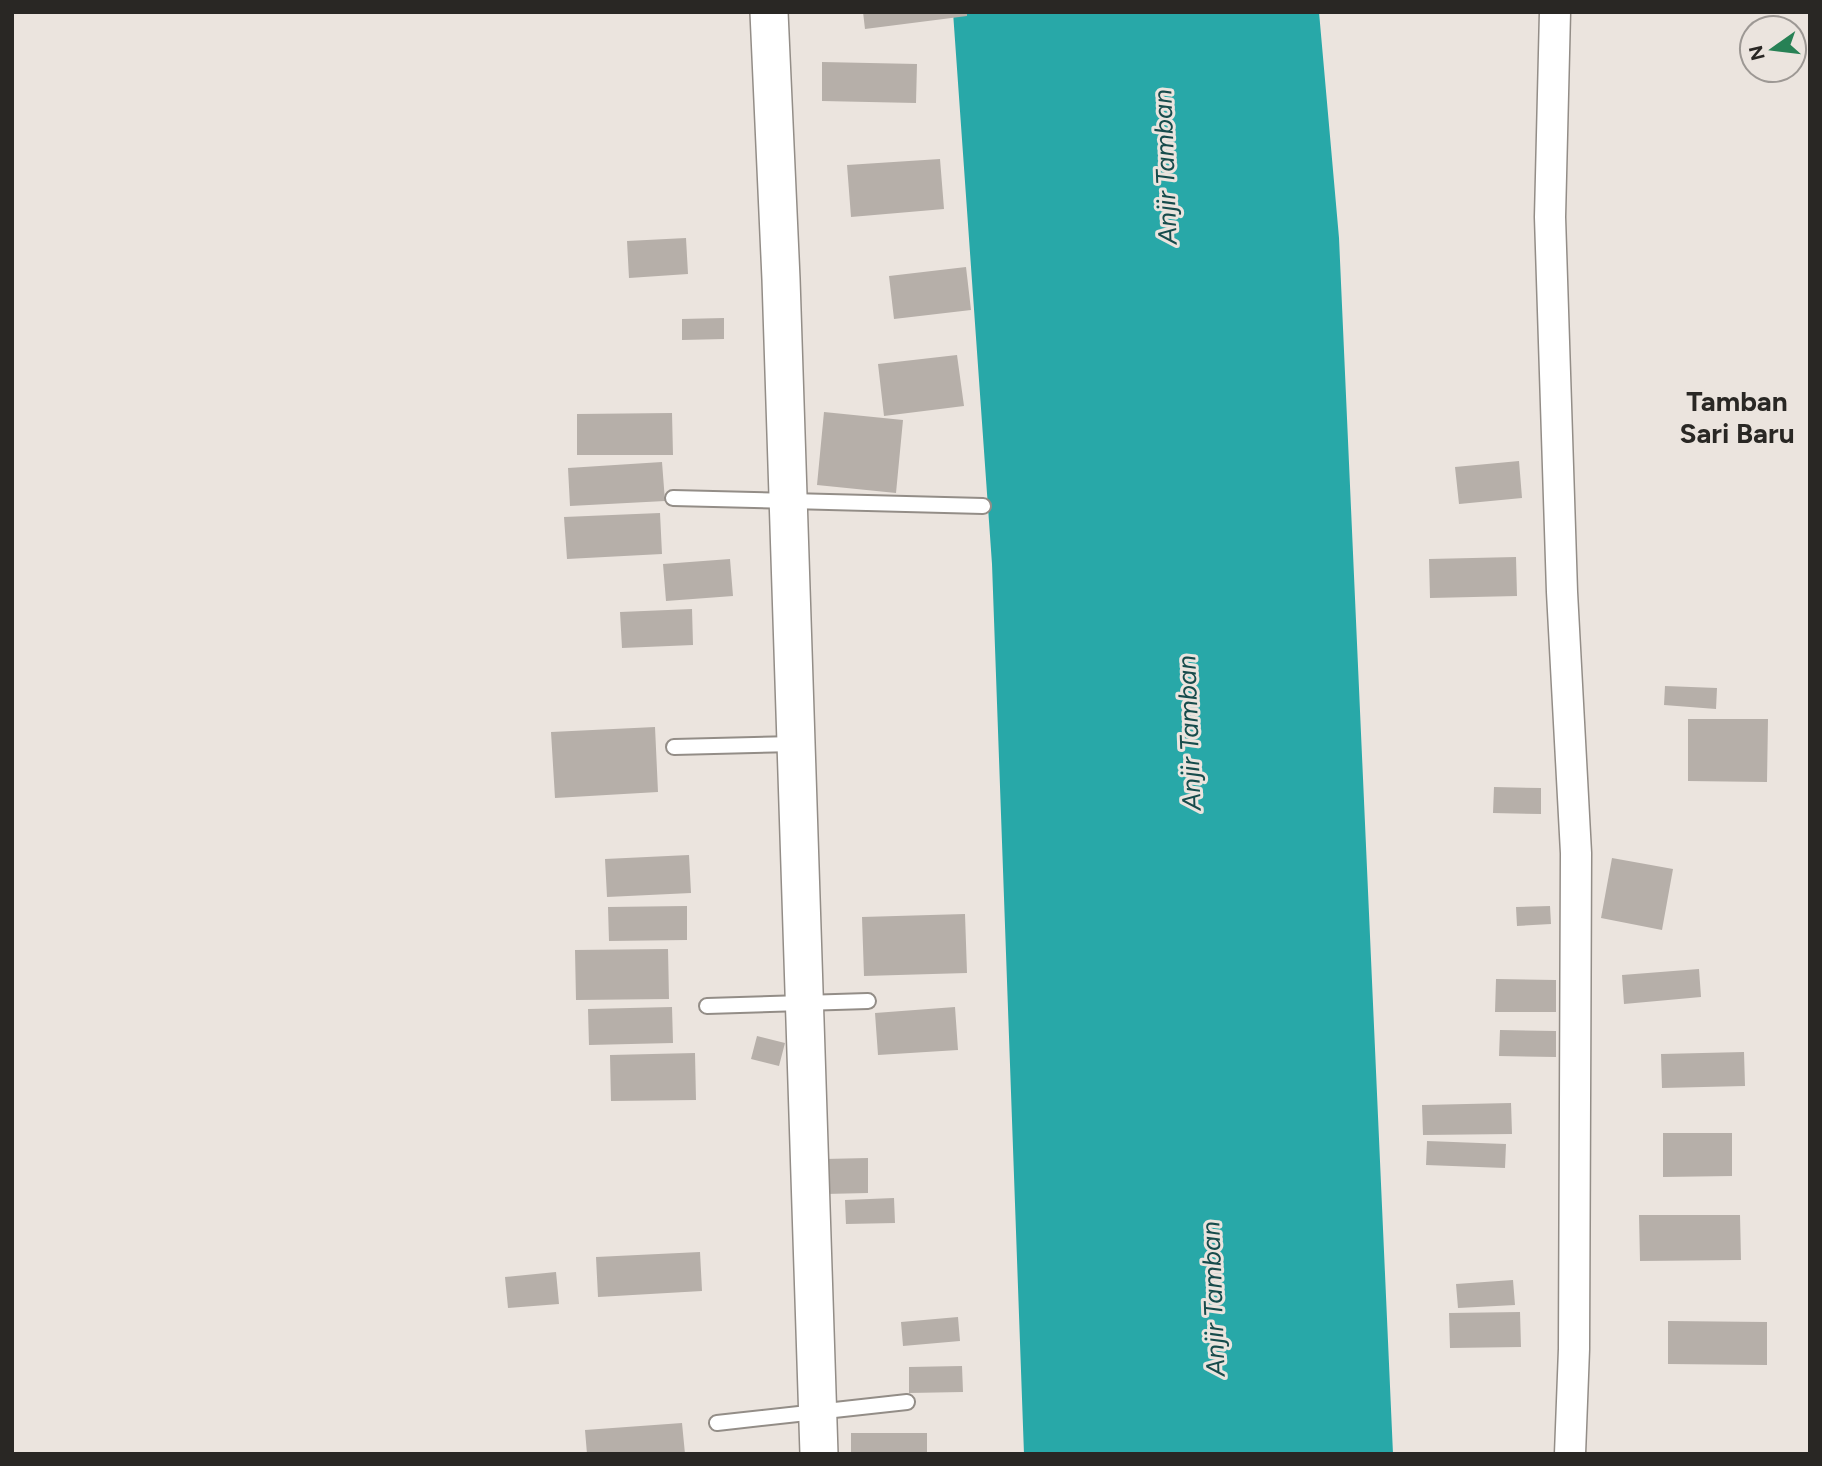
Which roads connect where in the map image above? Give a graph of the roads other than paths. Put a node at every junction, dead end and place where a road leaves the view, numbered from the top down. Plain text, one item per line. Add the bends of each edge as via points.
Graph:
1 (769, 12) edge
2 (1555, 12) edge
3 (673, 498) dead end
4 (788, 499) junction
5 (983, 506) dead end
6 (796, 744) junction
7 (674, 747) dead end
8 (868, 1001) dead end
9 (804, 1002) junction
10 (707, 1006) dead end
11 (907, 1402) dead end
12 (818, 1412) junction
13 (718, 1423) dead end
14 (819, 1454) edge
15 (1570, 1454) edge

1 - 4 street
2 - 15 street via 1550,231 1562,592 1577,853
3 - 4 lane
4 - 5 lane
4 - 6 street
6 - 7 lane
6 - 9 street
8 - 9 lane
9 - 10 lane
9 - 12 street
11 - 12 lane
12 - 13 lane
12 - 14 street

